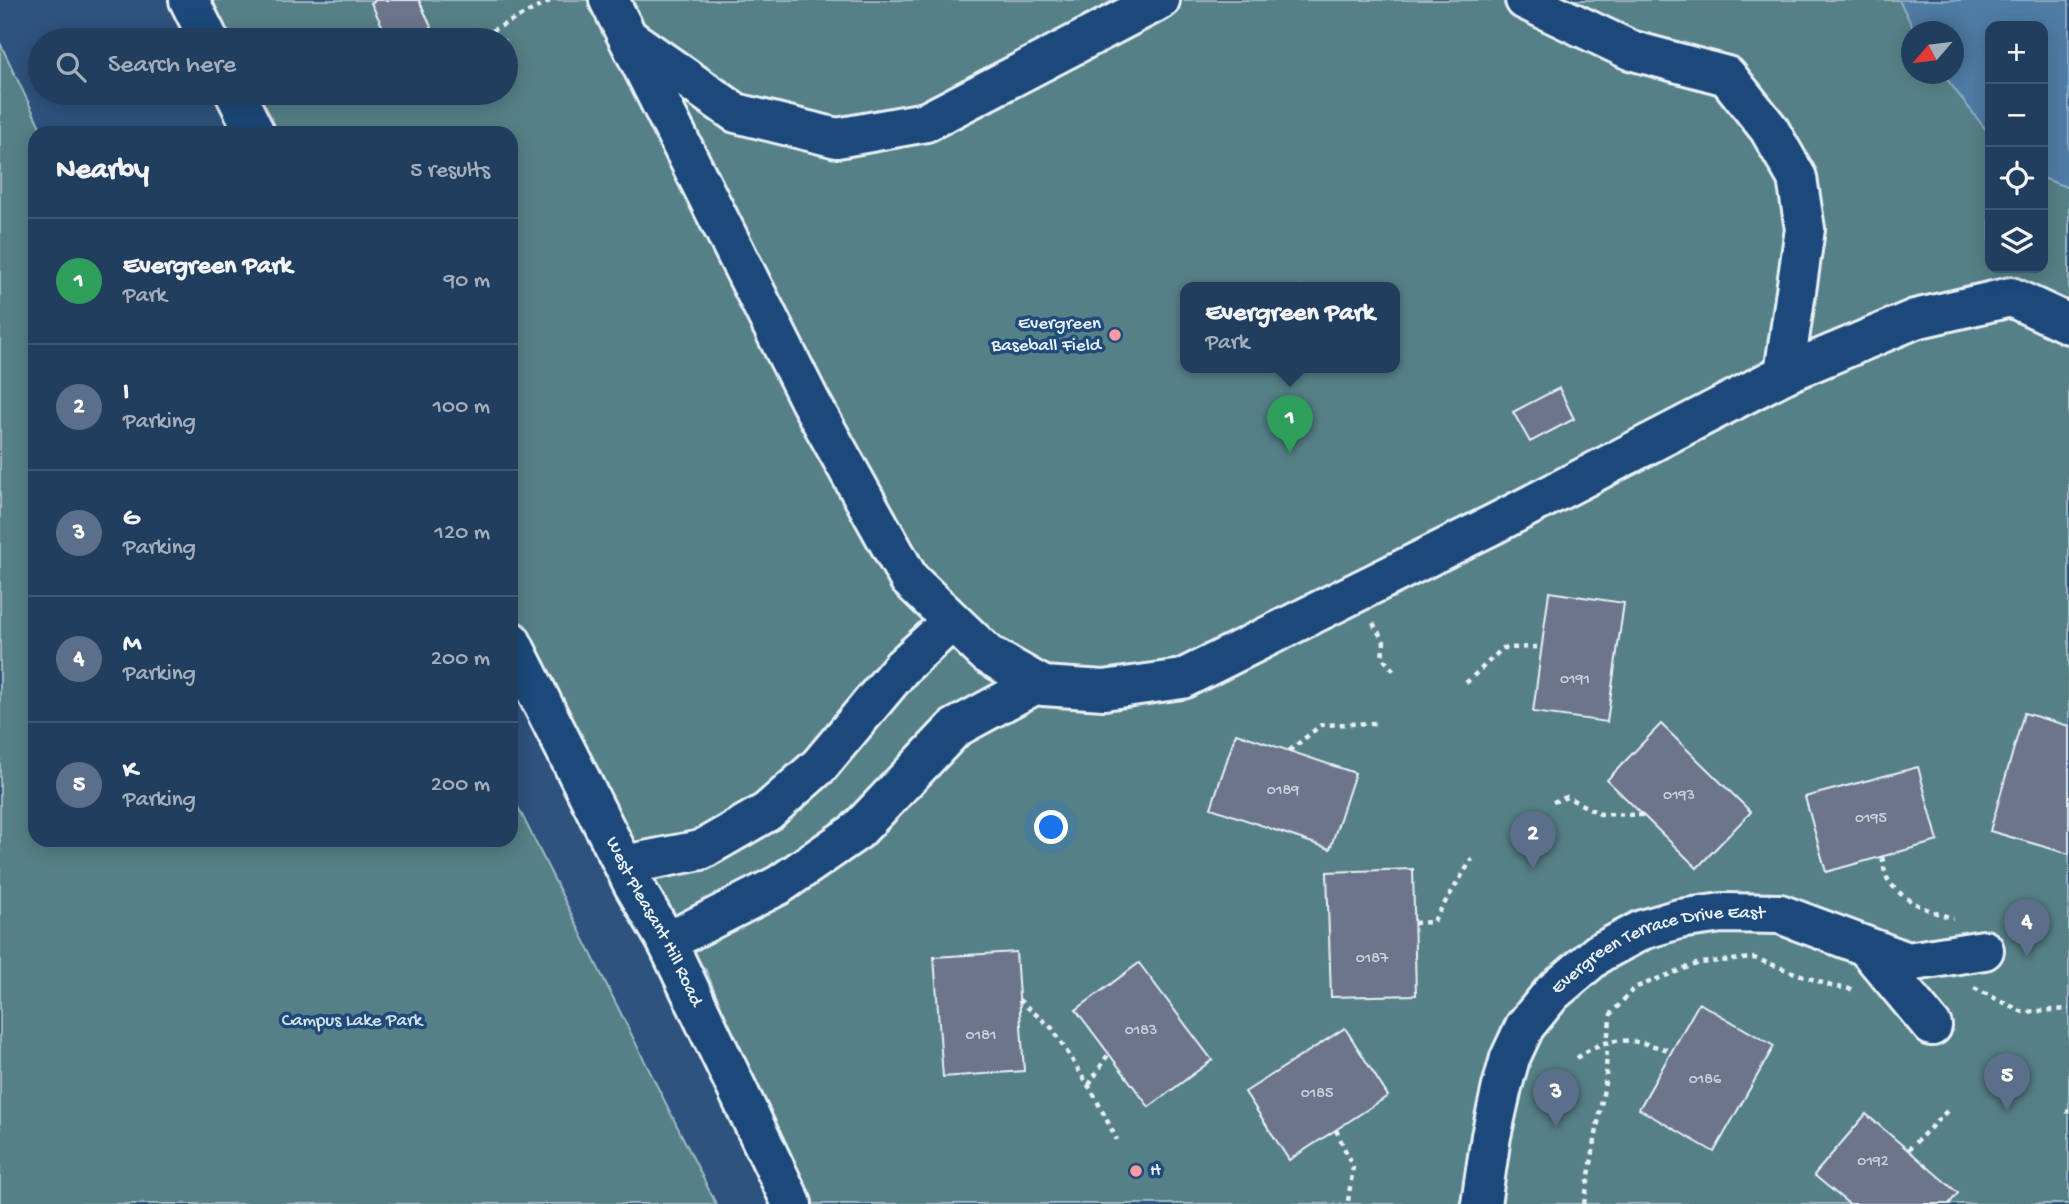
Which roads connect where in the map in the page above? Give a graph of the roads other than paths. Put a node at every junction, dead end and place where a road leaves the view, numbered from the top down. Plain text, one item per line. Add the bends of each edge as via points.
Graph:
1 (188, 0) edge
2 (610, 0) edge
3 (1160, 0) edge
4 (1525, 0) edge
5 (203, 28) edge
6 (628, 38) junction
7 (241, 105) edge
8 (252, 126) edge
9 (2069, 324) edge
10 (1784, 374) junction
11 (952, 621) junction
12 (518, 655) edge
13 (1038, 683) junction
14 (624, 865) junction
15 (667, 942) junction
16 (1866, 947) junction
17 (1984, 950) dead end
18 (1932, 1026) dead end
19 (792, 1204) edge
20 (1481, 1204) edge

1 - 5 street
2 - 6 street
3 - 6 street via 926,122 837,138 736,113
4 - 10 street via 1630,50 1727,76 1769,129 1797,178 1805,229
6 - 11 street via 843,461 909,579
7 - 8 street
9 - 10 street via 2011,297 1915,318
10 - 13 street via 1182,679 1104,690
11 - 13 street via 987,654
11 - 14 street via 902,667 819,766 767,812 701,850
12 - 14 street, West Pleasant Hill Road
13 - 15 street via 955,728 857,831 779,884
14 - 15 street, West Pleasant Hill Road
15 - 19 street, West Pleasant Hill Road
16 - 17 street, Evergreen Terrace Drive East via 1908,962
16 - 18 street
16 - 20 street, Evergreen Terrace Drive East via 1780,914 1722,913 1642,930 1599,953 1552,993 1525,1026 1502,1087

